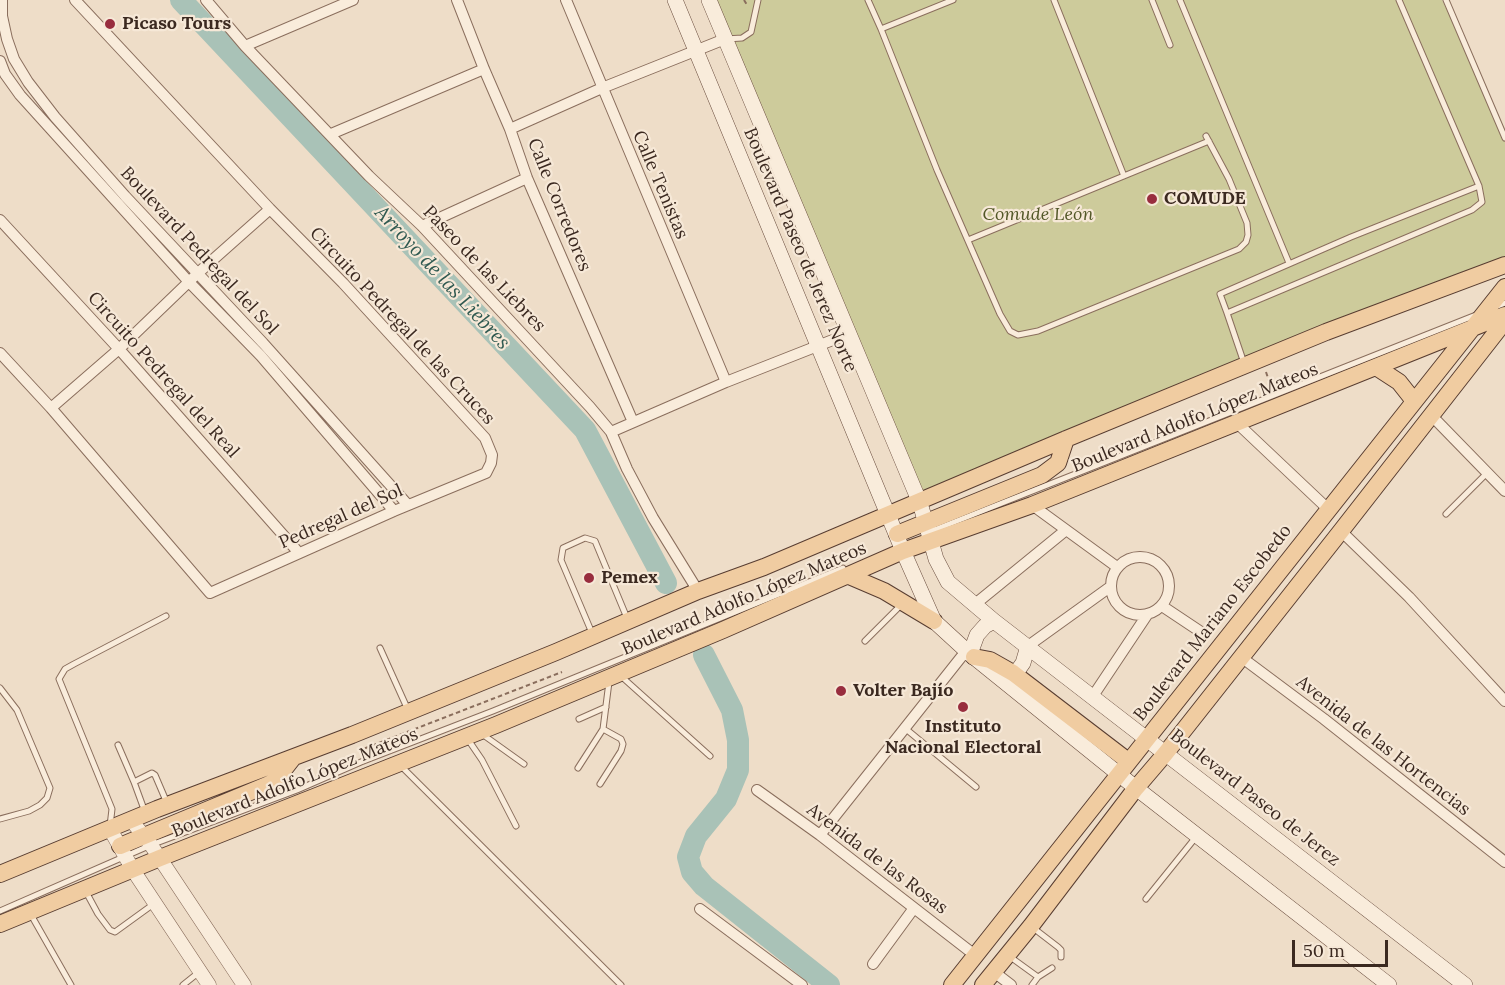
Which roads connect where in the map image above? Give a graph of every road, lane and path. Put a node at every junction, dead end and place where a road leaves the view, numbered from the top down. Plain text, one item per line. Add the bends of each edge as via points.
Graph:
1 (2, 0) edge
2 (75, 0) edge
3 (206, 0) edge
4 (353, 0) edge
5 (457, 0) edge
6 (566, 0) edge
7 (675, 0) edge
8 (709, 0) edge
9 (758, 0) edge
10 (868, 0) edge
11 (953, 0) edge
12 (1054, 0) edge
13 (1152, 0) edge
14 (1180, 0) edge
15 (1399, 0) edge
16 (1446, 0) edge
17 (881, 29) junction
18 (725, 39) junction
19 (1170, 45) dead end
20 (245, 46) junction
21 (695, 50) junction
22 (0, 61) edge
23 (484, 69) junction
24 (3, 75) edge
25 (602, 88) junction
26 (510, 129) junction
27 (331, 134) junction
28 (1505, 138) edge
29 (1124, 176) junction
30 (527, 178) junction
31 (1479, 186) junction
32 (270, 209) junction
33 (0, 220) edge
34 (422, 226) junction
35 (968, 240) junction
36 (1289, 263) junction
37 (1505, 265) edge
38 (198, 273) junction
39 (189, 282) junction
40 (1505, 287) edge
41 (1505, 303) edge
42 (1486, 311) junction
43 (1227, 313) junction
44 (1505, 315) edge
45 (1505, 321) edge
46 (1470, 330) junction
47 (848, 334) junction
48 (820, 345) junction
49 (120, 349) junction
50 (0, 353) edge
51 (1253, 362) junction
52 (1376, 367) junction
53 (726, 382) junction
54 (1274, 396) junction
55 (1414, 400) junction
56 (51, 408) junction
57 (1430, 414) junction
58 (633, 422) junction
59 (1237, 423) junction
60 (611, 432) junction
61 (1066, 439) junction
62 (486, 472) joint
63 (1487, 473) junction
64 (1505, 491) edge
65 (920, 502) junction
66 (408, 505) junction
67 (1032, 505) junction
68 (1328, 509) junction
69 (394, 511) junction
70 (1446, 514) dead end
71 (889, 515) junction
72 (1066, 530) junction
73 (1341, 531) junction
74 (927, 533) junction
75 (903, 542) junction
76 (299, 553) junction
77 (880, 553) dead end
78 (1117, 567) junction
79 (848, 571) junction
80 (1110, 587) junction
81 (698, 591) junction
82 (903, 602) junction
83 (974, 605) junction
84 (1162, 606) junction
85 (1147, 615) junction
86 (166, 616) dead end
87 (934, 621) junction
88 (994, 621) junction
89 (629, 622) junction
90 (1202, 632) dead end
91 (593, 637) junction
92 (865, 641) dead end
93 (1028, 646) junction
94 (380, 648) dead end
95 (970, 654) junction
96 (1241, 657) junction
97 (562, 672) dead end
98 (1013, 674) junction
99 (614, 675) junction
100 (0, 688) edge
101 (1093, 696) junction
102 (1505, 701) edge
103 (606, 707) junction
104 (409, 712) junction
105 (579, 719) dead end
106 (603, 729) junction
107 (906, 729) junction
108 (472, 734) junction
109 (1147, 738) junction
110 (118, 745) dead end
111 (358, 751) dead end
112 (1165, 754) junction
113 (710, 756) dead end
114 (293, 757) junction
115 (399, 763) junction
116 (524, 764) dead end
117 (578, 768) dead end
118 (1123, 768) junction
119 (134, 782) junction
120 (600, 784) dead end
121 (976, 787) dead end
122 (1136, 788) junction
123 (757, 790) dead end
124 (167, 805) junction
125 (112, 809) junction
126 (139, 817) junction
127 (0, 819) edge
128 (516, 826) dead end
129 (110, 829) junction
130 (820, 835) junction
131 (1197, 836) junction
132 (152, 846) junction
133 (126, 858) junction
134 (1505, 862) edge
135 (0, 874) edge
136 (84, 889) junction
137 (1146, 899) dead end
138 (155, 903) junction
139 (914, 908) junction
140 (700, 909) dead end
141 (0, 911) edge
142 (29, 911) junction
143 (0, 924) edge
144 (1031, 926) junction
145 (1008, 955) junction
146 (976, 956) junction
147 (1061, 957) dead end
148 (873, 964) dead end
149 (1052, 968) dead end
150 (200, 972) junction
151 (994, 972) junction
152 (1038, 976) junction
153 (71, 985) edge
154 (183, 985) edge
155 (209, 985) edge
156 (244, 985) edge
157 (621, 985) edge
158 (802, 985) edge
159 (952, 985) edge
160 (983, 985) edge
161 (1011, 985) edge
162 (1032, 985) edge
163 (1389, 985) edge
164 (1465, 985) edge

1 - 38 street, Boulevard Pedregal del Sol via 7,39 28,82 70,134
2 - 32 street, Circuito Pedregal de las Cruces
3 - 20 street, Paseo de las Liebres
4 - 20 street
5 - 23 street, Calle Corredores
6 - 25 street, Calle Tenistas
7 - 21 main road, Boulevard Paseo de Jerez Norte
8 - 18 main road, Boulevard Paseo de Jerez Norte
9 - 18 lane via 751,32 742,38
10 - 17 lane
11 - 17 lane
12 - 29 lane
13 - 19 lane
14 - 36 lane
15 - 31 lane
16 - 28 lane
17 - 35 lane
18 - 21 street
18 - 47 main road, Boulevard Paseo de Jerez Norte
20 - 27 street, Paseo de las Liebres
21 - 25 street
21 - 48 main road, Boulevard Paseo de Jerez Norte
22 - 24 street, Boulevard Pedregal del Sol
23 - 26 street, Calle Corredores
23 - 27 street
24 - 39 street, Boulevard Pedregal del Sol
25 - 26 street
25 - 53 street, Calle Tenistas
26 - 30 street, Calle Corredores
27 - 34 street, Paseo de las Liebres
29 - 35 lane
29 - 35 lane via 1207,138 1247,223 1246,242 1229,254 1018,336 1004,322
30 - 34 street
30 - 58 street, Calle Corredores
31 - 36 lane
31 - 43 lane via 1482,202 1477,208
32 - 38 street
32 - 62 street, Circuito Pedregal de las Cruces via 485,438 492,456
33 - 49 street, Circuito Pedregal del Real
34 - 60 street, Paseo de las Liebres
36 - 43 lane via 1220,294
37 - 51 main road, Boulevard Adolfo López Mateos
38 - 39 street
38 - 66 street, Boulevard Pedregal del Sol
39 - 49 street
39 - 69 street, Boulevard Pedregal del Sol via 261,356
40 - 42 main road, Boulevard Mariano Escobedo
41 - 42 lane
42 - 46 main road, Boulevard Mariano Escobedo
42 - 54 lane
43 - 51 lane
44 - 46 main road, Boulevard Adolfo López Mateos
45 - 57 main road
46 - 52 main road, Boulevard Adolfo López Mateos
46 - 55 main road, Boulevard Mariano Escobedo
47 - 48 street
47 - 65 main road, Boulevard Paseo de Jerez Norte
48 - 53 street
48 - 71 main road, Boulevard Paseo de Jerez Norte
49 - 56 street
49 - 76 street, Circuito Pedregal del Real
50 - 56 street
51 - 54 path
51 - 61 main road, Boulevard Adolfo López Mateos
52 - 55 main road via 1399,382
52 - 59 main road, Boulevard Adolfo López Mateos
53 - 58 street
54 - 74 lane
55 - 68 main road, Boulevard Mariano Escobedo
56 - 76 street, Pedregal del Sol via 210,592
57 - 63 street
57 - 73 main road
58 - 60 street
59 - 67 main road, Boulevard Adolfo López Mateos
59 - 68 street
60 - 81 street, Paseo de las Liebres via 653,518
61 - 65 main road, Boulevard Adolfo López Mateos
61 - 74 main road via 1058,463 1042,475
62 - 66 street, Pedregal del Sol
63 - 64 street
63 - 70 lane
65 - 71 main road, Boulevard Adolfo López Mateos
65 - 74 main road, Boulevard Paseo de Jerez
66 - 69 street, Pedregal del Sol
67 - 72 street
67 - 74 main road, Boulevard Adolfo López Mateos
68 - 109 main road, Boulevard Mariano Escobedo
69 - 76 street, Pedregal del Sol
71 - 75 main road
71 - 81 main road, Boulevard Adolfo López Mateos
72 - 78 street
72 - 83 street
73 - 96 main road
73 - 102 street via 1409,597
74 - 75 main road, Boulevard Adolfo López Mateos
74 - 83 main road, Boulevard Paseo de Jerez via 948,582
75 - 77 lane
75 - 79 main road, Boulevard Adolfo López Mateos
75 - 87 main road
78 - 80 street
78 - 84 street via 1130,558 1145,557 1159,564 1168,577 1169,592
79 - 82 main road
79 - 99 main road, Boulevard Adolfo López Mateos via 723,630
79 - 132 lane
80 - 85 street via 1113,600 1122,610
80 - 93 street
81 - 89 main road, Boulevard Adolfo López Mateos
82 - 87 main road
82 - 92 lane
83 - 88 main road, Boulevard Paseo de Jerez
84 - 85 street
84 - 90 street
85 - 101 street
86 - 125 lane via 65,669 59,680
87 - 95 main road
88 - 93 main road, Boulevard Paseo de Jerez
88 - 95 main road via 977,635
89 - 91 main road, Boulevard Adolfo López Mateos
89 - 91 lane via 595,541 585,538 562,548 561,560
91 - 104 main road, Boulevard Adolfo López Mateos
93 - 98 main road via 1023,663
93 - 101 main road, Boulevard Paseo de Jerez
94 - 104 lane
95 - 98 main road
95 - 107 street
95 - 118 main road
96 - 112 main road
96 - 134 street, Avenida de las Hortencias
97 - 111 path
98 - 118 main road
99 - 103 lane
99 - 108 main road, Boulevard Adolfo López Mateos
99 - 113 lane
100 - 127 lane via 17,710 50,788 40,805
101 - 109 main road, Boulevard Paseo de Jerez
103 - 105 lane
103 - 106 lane
104 - 114 main road, Boulevard Adolfo López Mateos
106 - 117 lane
106 - 120 lane via 623,744
107 - 121 lane
107 - 130 street
108 - 115 main road, Boulevard Adolfo López Mateos
108 - 116 lane
108 - 128 lane
109 - 112 main road, Boulevard Paseo de Jerez
109 - 118 main road, Boulevard Mariano Escobedo
110 - 119 lane
112 - 122 main road
112 - 164 main road, Boulevard Paseo de Jerez
114 - 124 main road, Boulevard Adolfo López Mateos
114 - 132 main road via 275,781
115 - 132 main road, Boulevard Adolfo López Mateos
115 - 157 lane
118 - 122 main road
118 - 146 main road, Boulevard Mariano Escobedo
119 - 124 lane via 154,774
119 - 126 lane
122 - 131 main road
122 - 144 main road
123 - 130 street, Avenida de las Rosas
124 - 126 main road, Boulevard Adolfo López Mateos
125 - 126 lane
125 - 129 lane
126 - 129 main road, Boulevard Adolfo López Mateos
126 - 132 street
129 - 133 street
129 - 135 main road, Boulevard Adolfo López Mateos
130 - 139 street, Avenida de las Rosas
131 - 137 lane
131 - 163 main road
132 - 133 main road, Boulevard Adolfo López Mateos
132 - 133 main road
132 - 156 street
133 - 136 main road, Boulevard Adolfo López Mateos
133 - 138 street
133 - 141 lane
136 - 138 lane via 98,914 115,932
136 - 142 main road, Boulevard Adolfo López Mateos
138 - 150 street
139 - 146 street, Avenida de las Rosas
139 - 148 street
140 - 158 street
142 - 143 main road, Boulevard Adolfo López Mateos
142 - 153 lane
144 - 145 main road
144 - 147 lane via 1061,950
145 - 151 main road
145 - 152 lane
146 - 159 main road, Boulevard Mariano Escobedo
149 - 152 lane
150 - 154 lane
150 - 155 street
151 - 160 main road
151 - 161 street
152 - 162 lane

